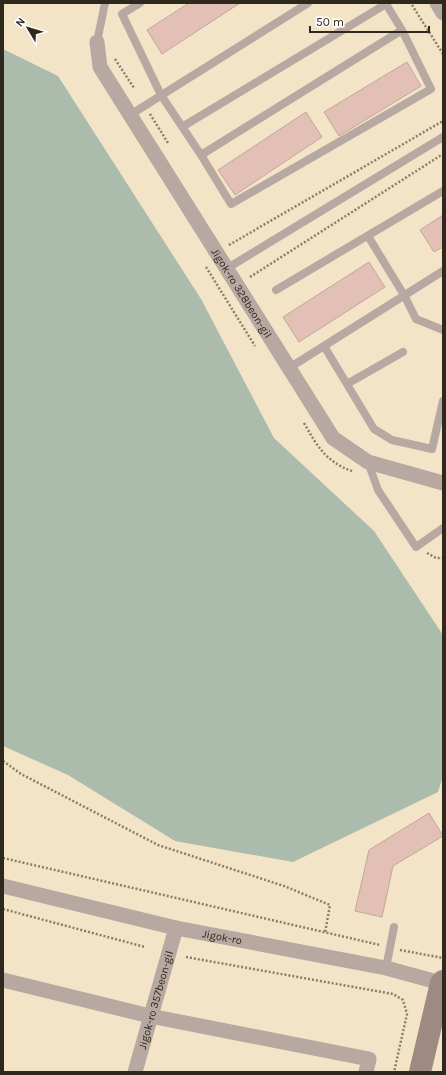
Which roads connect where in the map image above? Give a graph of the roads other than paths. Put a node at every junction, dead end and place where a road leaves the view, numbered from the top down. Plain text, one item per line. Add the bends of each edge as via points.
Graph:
1 (105, 3) edge
2 (140, 3) edge
3 (308, 3) edge
4 (386, 3) edge
5 (437, 3) edge
6 (443, 13) edge
7 (402, 30) junction
8 (97, 42) joint
9 (161, 95) junction
10 (130, 115) junction
11 (182, 127) junction
12 (443, 136) edge
13 (201, 155) junction
14 (443, 190) edge
15 (368, 236) junction
16 (226, 269) junction
17 (443, 271) edge
18 (276, 290) dead end
19 (404, 295) junction
20 (443, 330) edge
21 (324, 346) junction
22 (403, 352) dead end
23 (289, 368) junction
24 (347, 384) junction
25 (443, 401) edge
26 (368, 462) junction
27 (443, 483) edge
28 (443, 528) edge
29 (3, 886) edge
30 (394, 927) dead end
31 (176, 928) junction
32 (386, 968) junction
33 (3, 980) edge
34 (442, 982) edge
35 (150, 1016) junction
36 (135, 1072) edge
37 (366, 1072) edge
38 (420, 1072) edge

1 - 8 lane
2 - 9 lane via 122,14
3 - 9 lane
4 - 7 lane
4 - 11 lane
5 - 6 street
7 - 13 lane
7 - 13 lane via 431,89 231,204
8 - 10 street, Jigok-ro 328beon-gil via 100,67
9 - 10 lane
9 - 11 lane
10 - 16 street, Jigok-ro 328beon-gil
11 - 13 lane
12 - 16 lane
14 - 15 lane
15 - 18 lane
15 - 19 lane
16 - 23 street, Jigok-ro 328beon-gil
17 - 19 lane
19 - 20 lane via 416,319
19 - 21 lane
21 - 23 lane
21 - 24 lane
22 - 24 lane
23 - 26 street, Jigok-ro 328beon-gil via 333,438
24 - 25 lane via 374,429 392,440 432,449
26 - 27 street, Jigok-ro 328beon-gil
26 - 28 lane via 378,490 416,547
29 - 31 street, Jigok-ro
30 - 32 lane
31 - 32 street, Jigok-ro
31 - 35 street, Jigok-ro 357beon-gil
32 - 34 street, Jigok-ro
33 - 35 street
34 - 38 main road
35 - 36 street, Jigok-ro 357beon-gil
35 - 37 street via 370,1058

